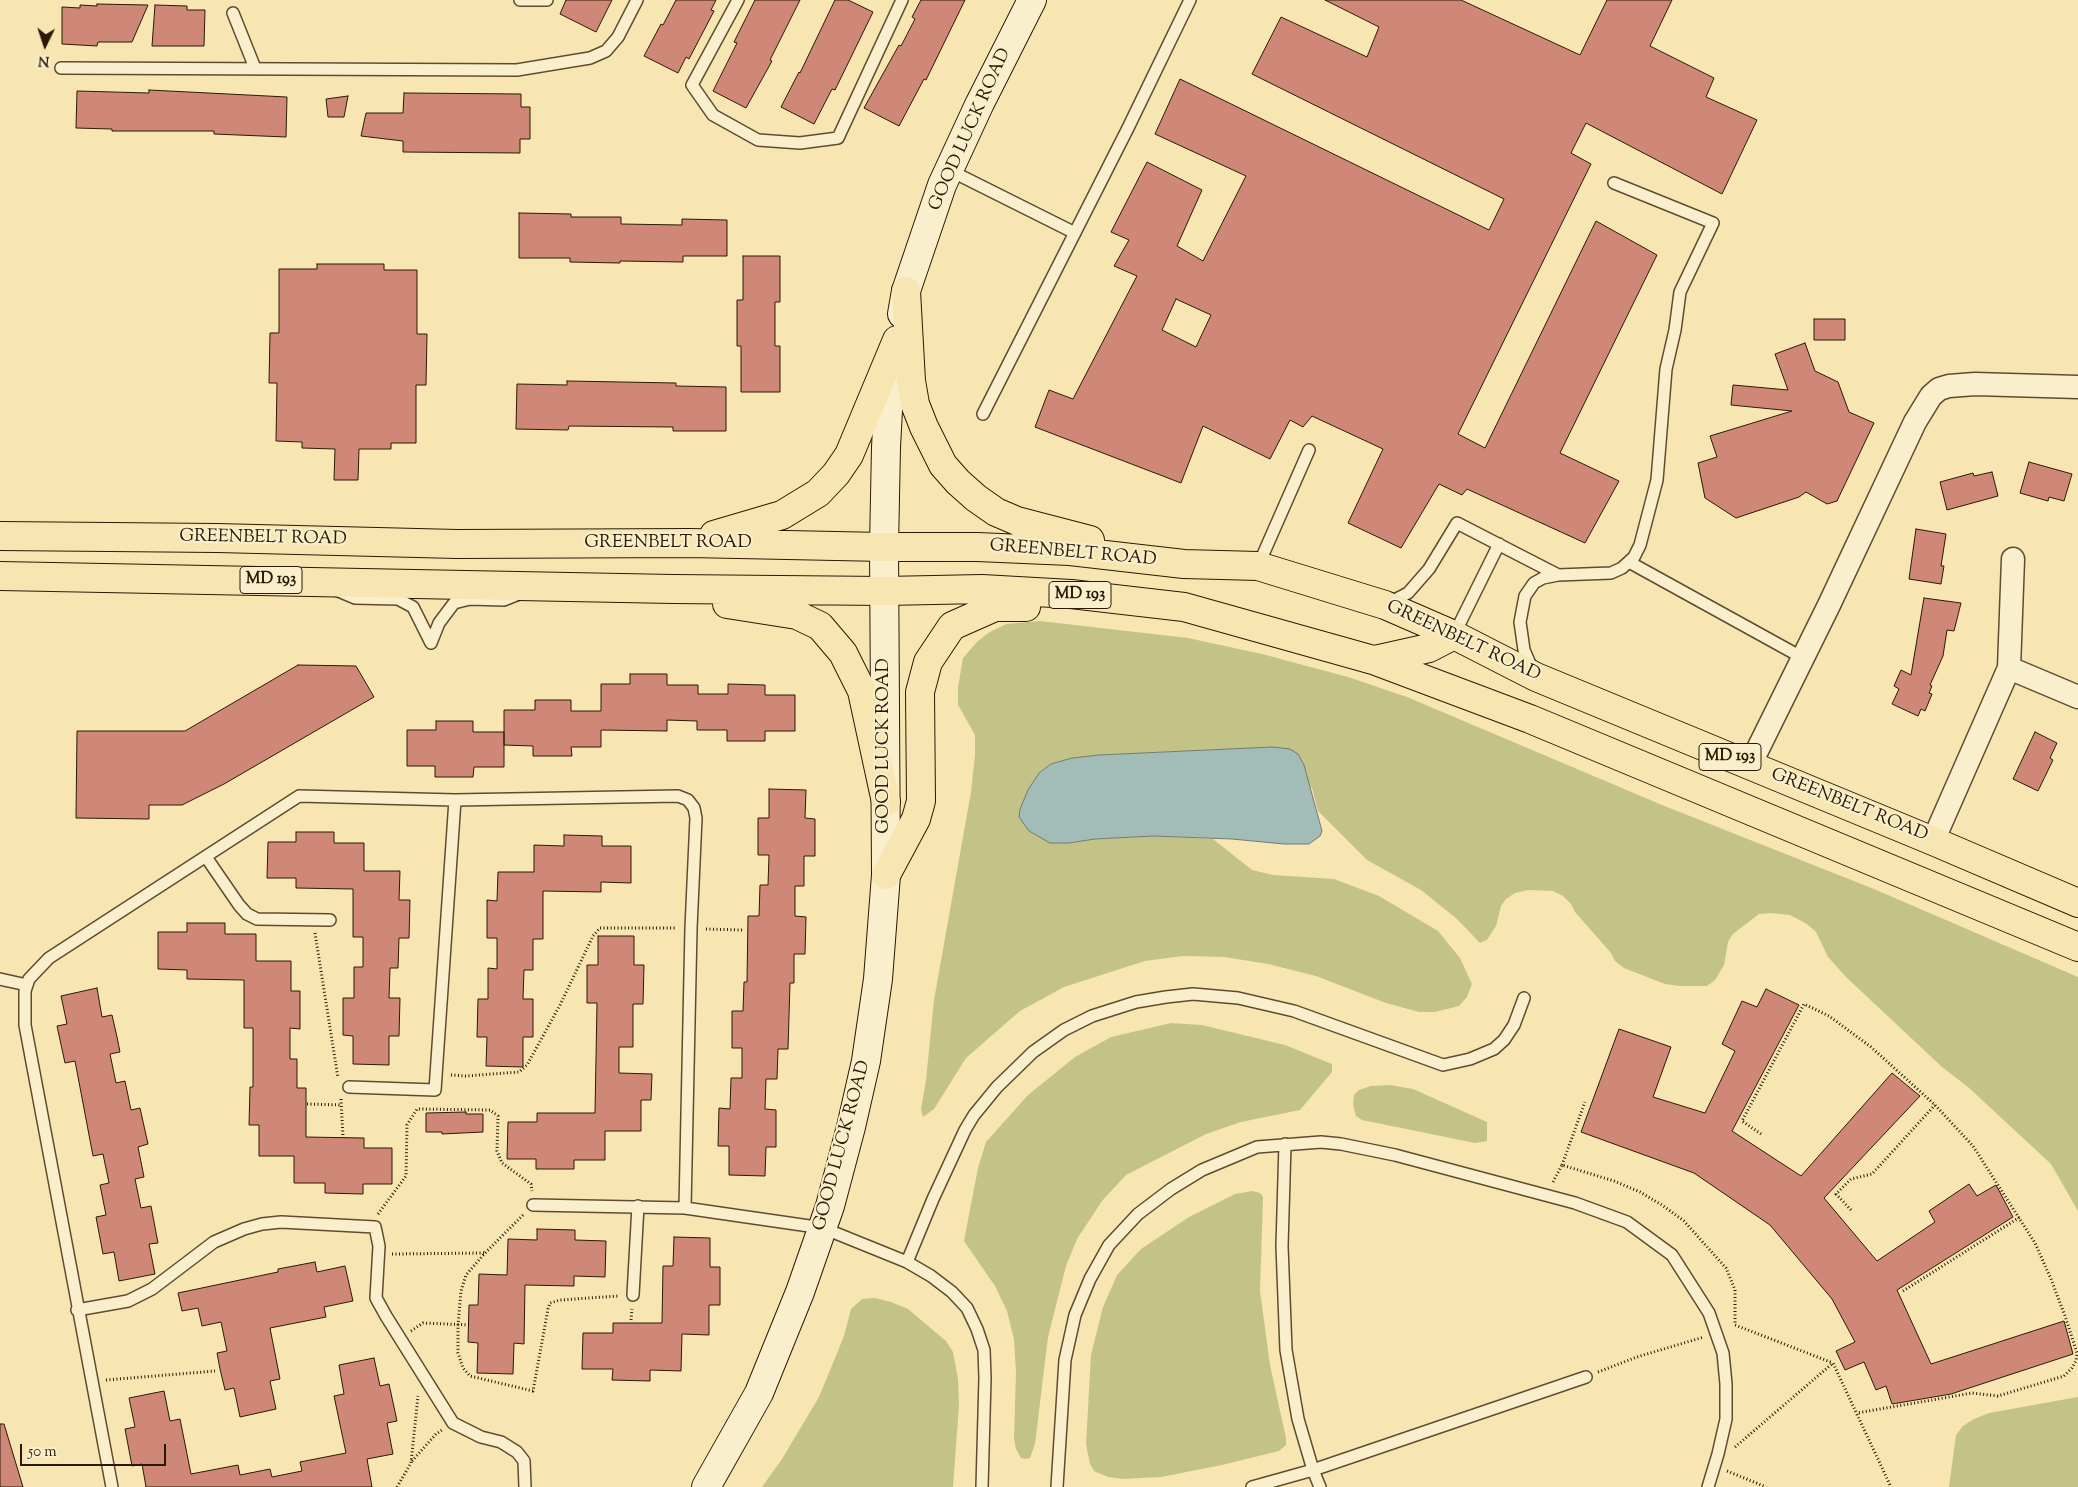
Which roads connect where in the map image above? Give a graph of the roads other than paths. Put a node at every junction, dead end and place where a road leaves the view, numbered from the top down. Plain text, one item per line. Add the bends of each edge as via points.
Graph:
1 (520, 0) edge
2 (547, 0) edge
3 (637, 0) edge
4 (738, 0) edge
5 (902, 0) edge
6 (1032, 0) edge
7 (1190, 0) edge
8 (233, 13) dead end
9 (62, 68) dead end
10 (255, 68) junction
11 (949, 170) junction
12 (1614, 183) dead end
13 (1075, 233) junction
14 (906, 292) junction
15 (896, 340) junction
16 (2076, 385) edge
17 (983, 414) dead end
18 (1309, 450) dead end
19 (0, 536) edge
20 (690, 543) junction
21 (1499, 544) junction
22 (884, 547) junction
23 (2012, 559) dead end
24 (1629, 562) junction
25 (1184, 564) junction
26 (1258, 566) junction
27 (1558, 575) junction
28 (0, 576) edge
29 (316, 581) junction
30 (541, 586) junction
31 (885, 591) junction
32 (1385, 605) junction
33 (1271, 630) junction
34 (1454, 635) junction
35 (1803, 658) junction
36 (1373, 660) junction
37 (2010, 668) junction
38 (1536, 677) junction
39 (2078, 697) edge
40 (1750, 765) junction
41 (455, 800) junction
42 (886, 802) junction
43 (1933, 841) junction
44 (206, 857) junction
45 (886, 875) junction
46 (2078, 903) edge
47 (330, 920) dead end
48 (2078, 947) edge
49 (0, 978) edge
50 (27, 986) junction
51 (1524, 998) dead end
52 (344, 1087) road end
53 (1285, 1144) junction
54 (533, 1205) road end
55 (638, 1206) junction
56 (684, 1208) junction
57 (823, 1228) junction
58 (907, 1262) junction
59 (633, 1295) road end
60 (77, 1310) junction
61 (1586, 1377) road end
62 (1313, 1470) junction
63 (112, 1487) edge
64 (525, 1487) edge
65 (706, 1487) edge
66 (982, 1487) edge
67 (1057, 1487) edge
68 (1252, 1487) edge
69 (1320, 1487) edge
70 (1708, 1487) edge

1 - 2 lane
3 - 10 lane via 618,37 606,51 590,58 517,70
4 - 5 lane via 692,86 713,115 758,140 800,143 838,138
6 - 11 main road, GOOD LUCK ROAD
7 - 13 lane
8 - 10 lane
9 - 10 lane
11 - 13 lane
11 - 14 main road, GOOD LUCK ROAD
12 - 24 lane via 1713,223 1680,292 1666,369 1657,480 1640,545
13 - 17 lane
14 - 15 main road, GOOD LUCK ROAD
14 - 25 main road via 915,404 943,465 958,482 996,512 1017,521
15 - 20 main road via 849,455 818,493 782,515
15 - 22 main road, GOOD LUCK ROAD via 889,392
16 - 35 street via 1975,384 1949,386 1931,396 1915,422
18 - 26 lane
19 - 20 main road, GREENBELT ROAD / MD 193 via 467,544
20 - 22 main road, GREENBELT ROAD / MD 193
21 - 27 lane
21 - 32 lane via 1457,523 1429,569 1408,593
21 - 34 lane
22 - 25 main road, GREENBELT ROAD / MD 193 via 1070,551
22 - 31 main road, GOOD LUCK ROAD
23 - 37 street
24 - 27 lane via 1611,573
24 - 35 lane
25 - 26 main road, GREENBELT ROAD / MD 193
26 - 32 main road, GREENBELT ROAD / MD 193
27 - 38 lane via 1534,583 1525,596 1521,612 1522,638
28 - 29 main road, MD 193
29 - 30 main road, MD 193
29 - 30 lane via 355,598 398,599 413,607 431,643 439,623 454,603 470,599 504,600
30 - 31 main road, MD 193
30 - 42 main road via 744,606 797,615 820,626 843,653 862,691
31 - 33 main road, MD 193 via 982,589 1071,594 1184,607
31 - 42 main road, GOOD LUCK ROAD
32 - 34 main road, GREENBELT ROAD / MD 193
33 - 36 main road, MD 193
33 - 45 main road via 1229,628 1070,608 995,606 952,626 928,662 920,692 921,801 916,819
34 - 36 main road via 1429,648
34 - 38 main road, GREENBELT ROAD / MD 193
35 - 40 street
36 - 48 main road, MD 193 via 1530,719
37 - 39 street
37 - 43 street
38 - 40 main road, GREENBELT ROAD / MD 193
40 - 43 main road, GREENBELT ROAD / MD 193
41 - 44 lane via 299,796
41 - 52 lane via 435,1090
41 - 56 lane via 678,796 688,800 694,808
42 - 45 main road, GOOD LUCK ROAD
43 - 46 main road, GREENBELT ROAD / MD 193
44 - 47 lane via 247,914 257,918
44 - 50 lane via 49,958
45 - 57 main road, GOOD LUCK ROAD via 878,979 866,1061
49 - 50 lane
50 - 60 lane via 25,1025
51 - 58 lane via 1514,1025 1494,1049 1442,1065 1294,1012 1238,998 1193,994 1166,997 1136,1002 1092,1016 1064,1030 1033,1052 974,1115 937,1190
53 - 62 lane via 1282,1246 1286,1350 1298,1419
53 - 67 lane via 1257,1147 1202,1170 1138,1214 1110,1245 1075,1315 1065,1360
53 - 70 lane via 1341,1144 1395,1155 1575,1203 1627,1222 1672,1255 1709,1313 1723,1353 1726,1419
54 - 55 lane
55 - 56 lane
55 - 59 lane
56 - 57 lane
57 - 58 lane
57 - 65 main road, GOOD LUCK ROAD via 759,1393
58 - 66 lane via 952,1292 967,1308 977,1329 984,1350 985,1378
60 - 63 lane
60 - 64 lane via 128,1301 152,1289 214,1242 244,1229 281,1222 375,1227 378,1254 376,1298 453,1423 481,1437 501,1442 516,1452 524,1461
61 - 62 lane
62 - 68 lane
62 - 69 lane

